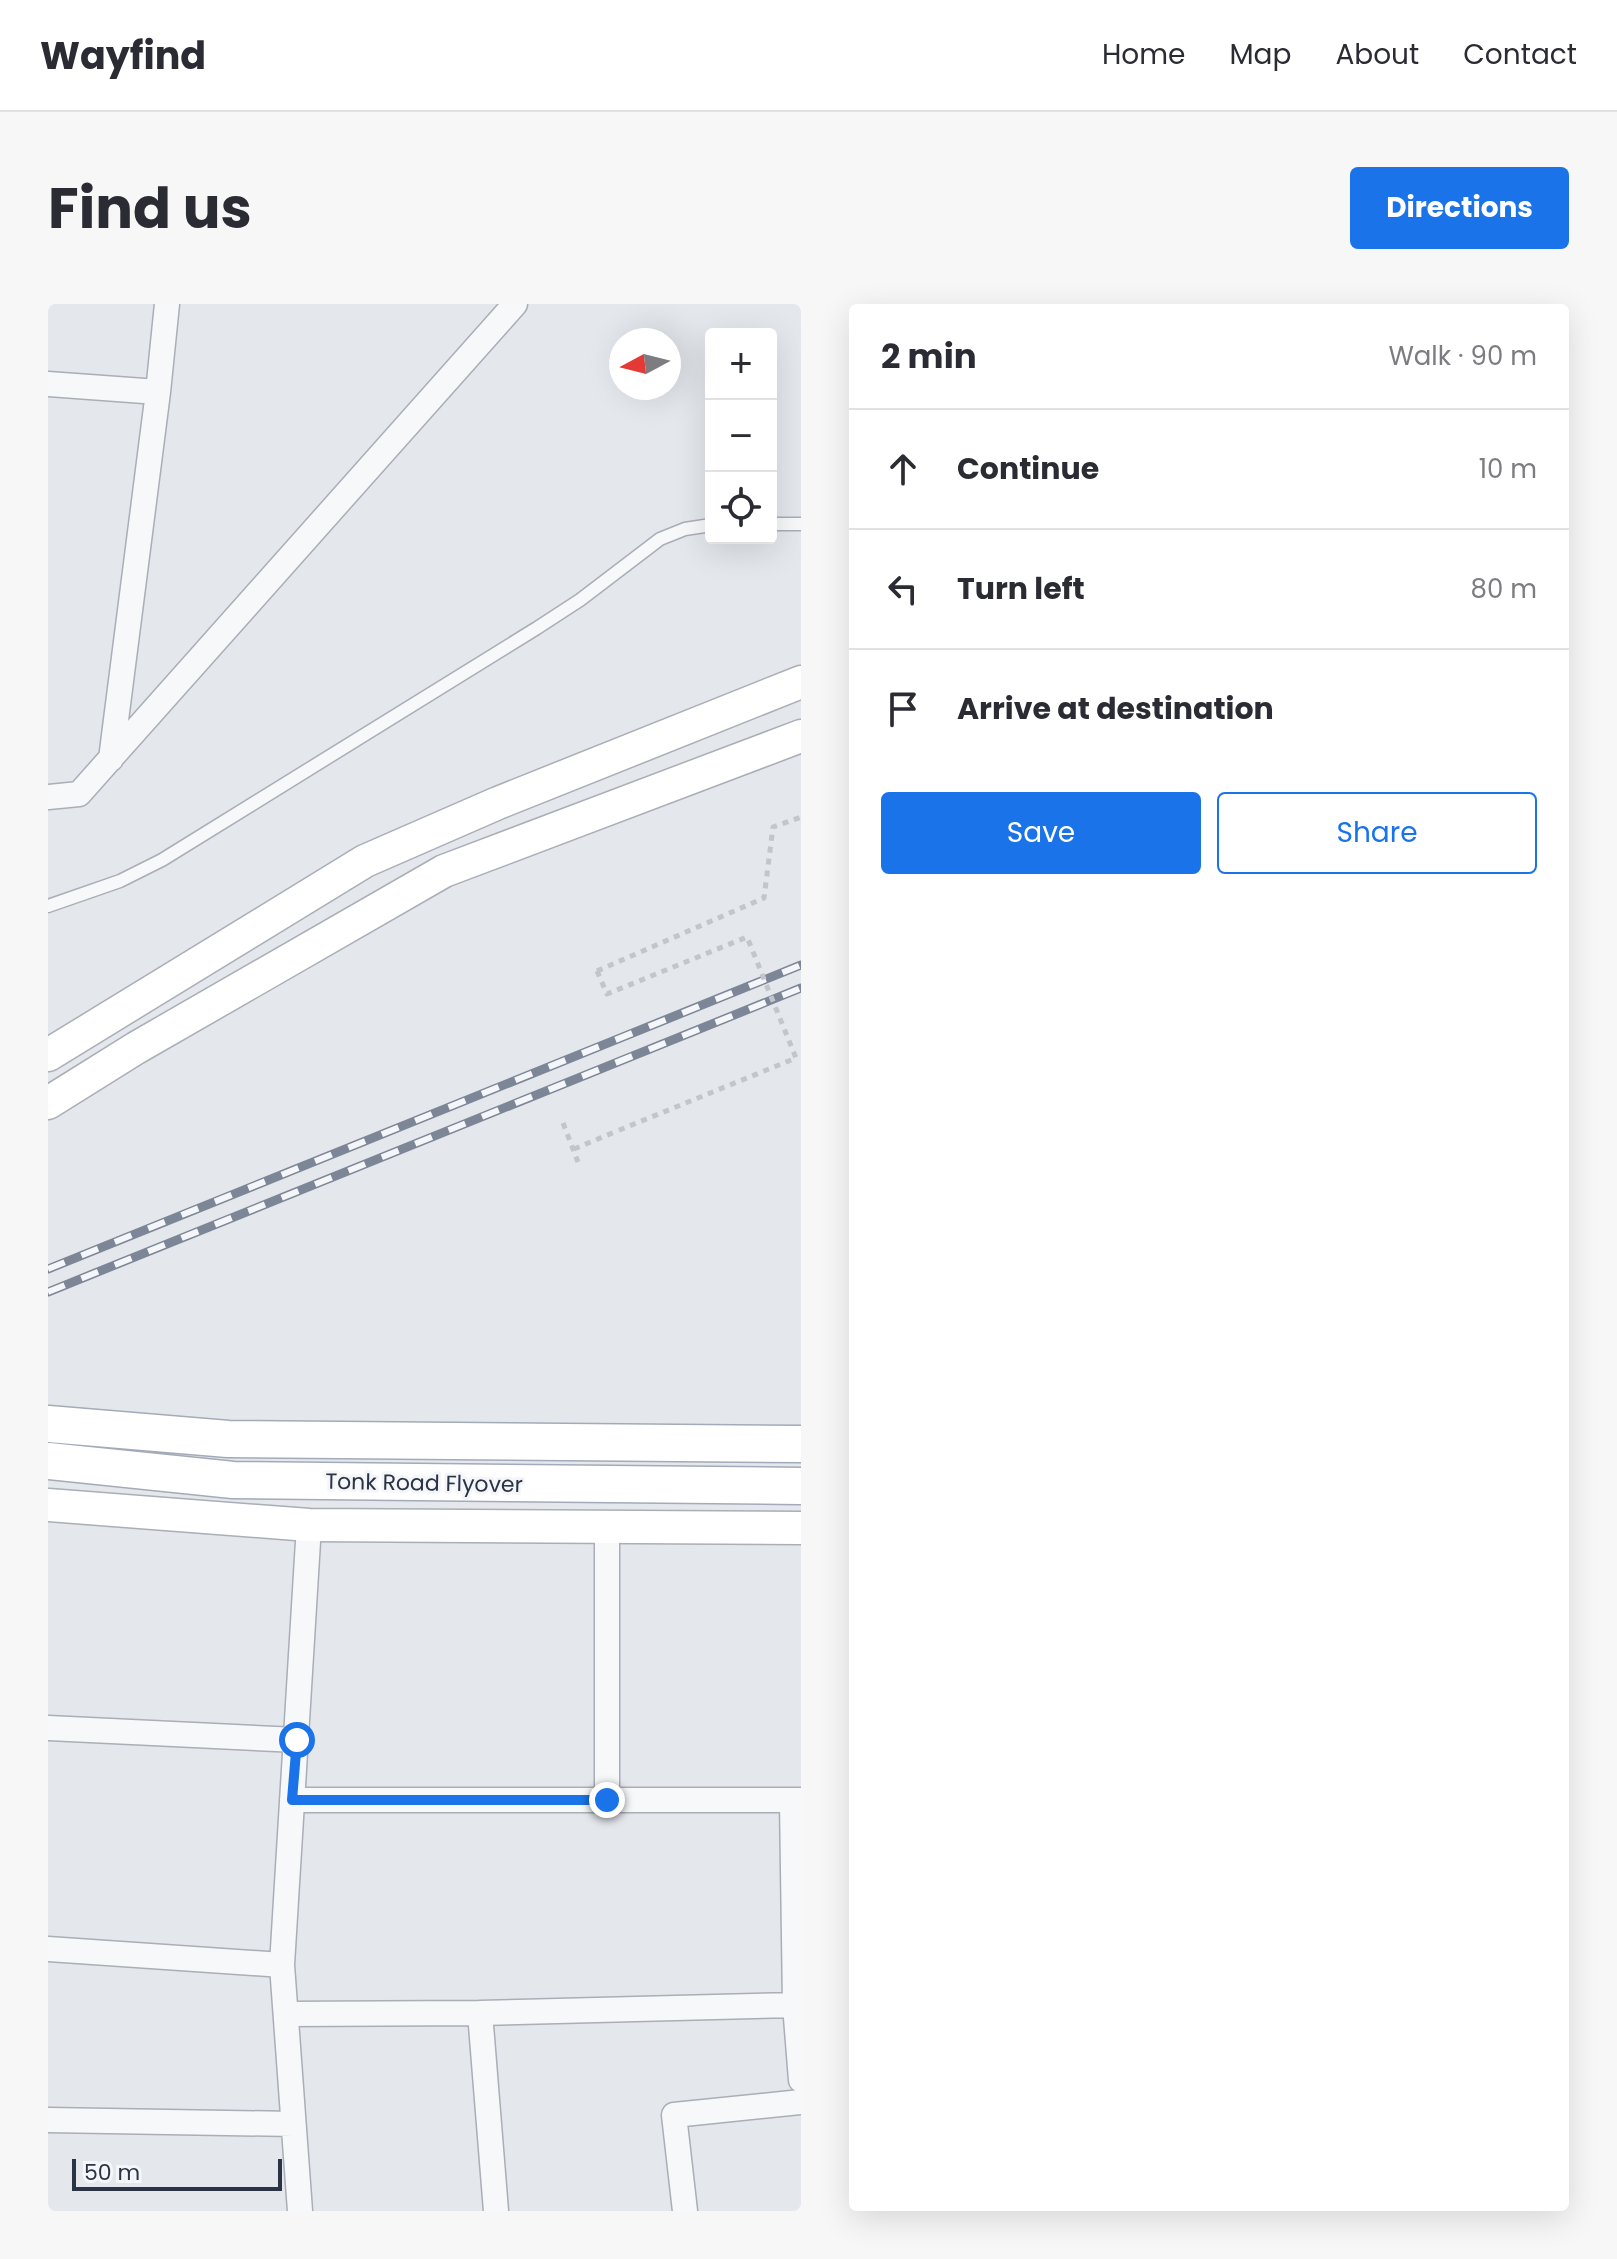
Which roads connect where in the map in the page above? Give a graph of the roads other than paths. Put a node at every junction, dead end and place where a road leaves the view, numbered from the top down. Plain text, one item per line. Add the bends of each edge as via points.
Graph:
1 (167, 304) edge
2 (515, 304) edge
3 (48, 384) edge
4 (158, 392) junction
5 (777, 524) edge
6 (801, 524) edge
7 (705, 526) edge
8 (801, 682) edge
9 (801, 736) edge
10 (111, 759) junction
11 (48, 797) edge
12 (48, 906) edge
13 (48, 1055) edge
14 (48, 1103) edge
15 (48, 1424) edge
16 (801, 1444) edge
17 (48, 1461) edge
18 (801, 1486) edge
19 (48, 1505) edge
20 (309, 1525) junction
21 (607, 1527) junction
22 (801, 1528) edge
23 (48, 1728) edge
24 (297, 1740) junction
25 (292, 1800) junction
26 (607, 1800) junction
27 (797, 1800) edge
28 (48, 1949) edge
29 (282, 1965) junction
30 (795, 2005) junction
31 (480, 2013) junction
32 (286, 2014) junction
33 (801, 2080) edge
34 (801, 2102) edge
35 (48, 2120) edge
36 (293, 2124) junction
37 (300, 2211) edge
38 (496, 2211) edge
39 (685, 2211) edge

1 - 4 street
2 - 10 street
3 - 4 street
4 - 10 street
5 - 6 lane
7 - 12 lane via 660,539 559,614 162,860
8 - 13 street via 365,861
9 - 14 street via 444,871
10 - 11 street via 79,794
15 - 16 main road, Tonk Road Flyover via 228,1439
17 - 18 main road, Tonk Road Flyover via 233,1480
19 - 20 street
20 - 21 street
20 - 24 street
21 - 22 street
21 - 26 street
23 - 24 street
24 - 25 street
25 - 26 street
25 - 29 street
26 - 27 street
27 - 30 street
28 - 29 street
29 - 32 street
30 - 31 street
30 - 33 street
31 - 32 street
31 - 38 street
32 - 36 street
34 - 39 street via 674,2115
35 - 36 street
36 - 37 street

